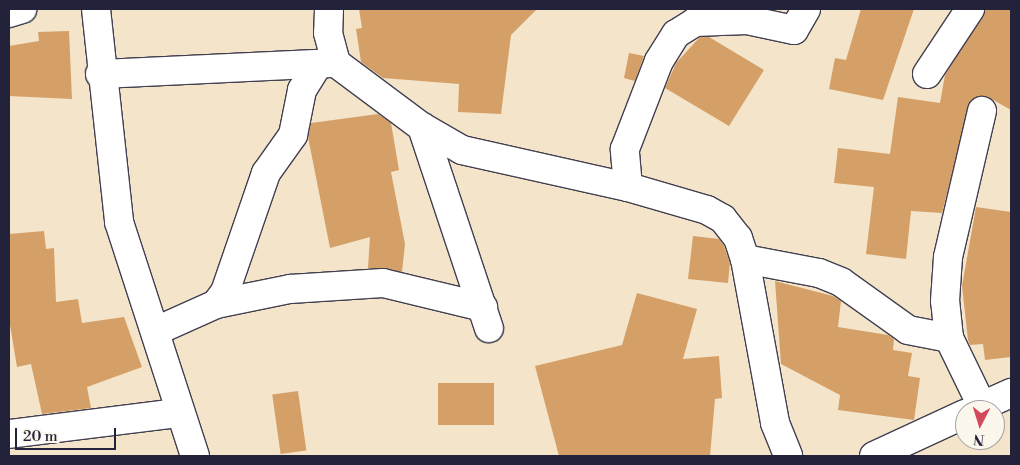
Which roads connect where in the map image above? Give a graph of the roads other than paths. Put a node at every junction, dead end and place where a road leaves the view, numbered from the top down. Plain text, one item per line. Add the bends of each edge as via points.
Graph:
1 (22, 9) edge
2 (96, 9) edge
3 (329, 9) edge
4 (806, 9) edge
5 (970, 9) edge
6 (9, 13) edge
7 (327, 64) junction
8 (100, 74) junction
9 (928, 74) dead end
10 (982, 111) dead end
11 (422, 128) junction
12 (628, 187) junction
13 (745, 259) junction
14 (216, 304) junction
15 (156, 331) junction
16 (949, 338) junction
17 (1011, 393) edge
18 (970, 400) edge
19 (995, 400) edge
20 (178, 413) junction
21 (955, 418) edge
22 (9, 434) edge
23 (196, 456) edge
24 (788, 456) edge
25 (874, 456) edge

1 - 6 street
2 - 8 street
3 - 7 street
4 - 12 street via 794,30 747,20 695,22 676,34 659,61 625,149
5 - 9 street
7 - 8 street
7 - 11 street
7 - 14 street via 302,90 292,135 266,173 225,292
8 - 15 street via 119,222
10 - 16 street via 948,257
11 - 12 street via 480,156
11 - 14 street via 486,317 383,283 290,289
12 - 13 street via 723,219 738,238
13 - 16 street via 819,273 841,282 908,330
13 - 24 street via 773,414
14 - 15 street
15 - 20 street
16 - 18 street
17 - 19 street
20 - 22 street
20 - 23 street
21 - 25 street

